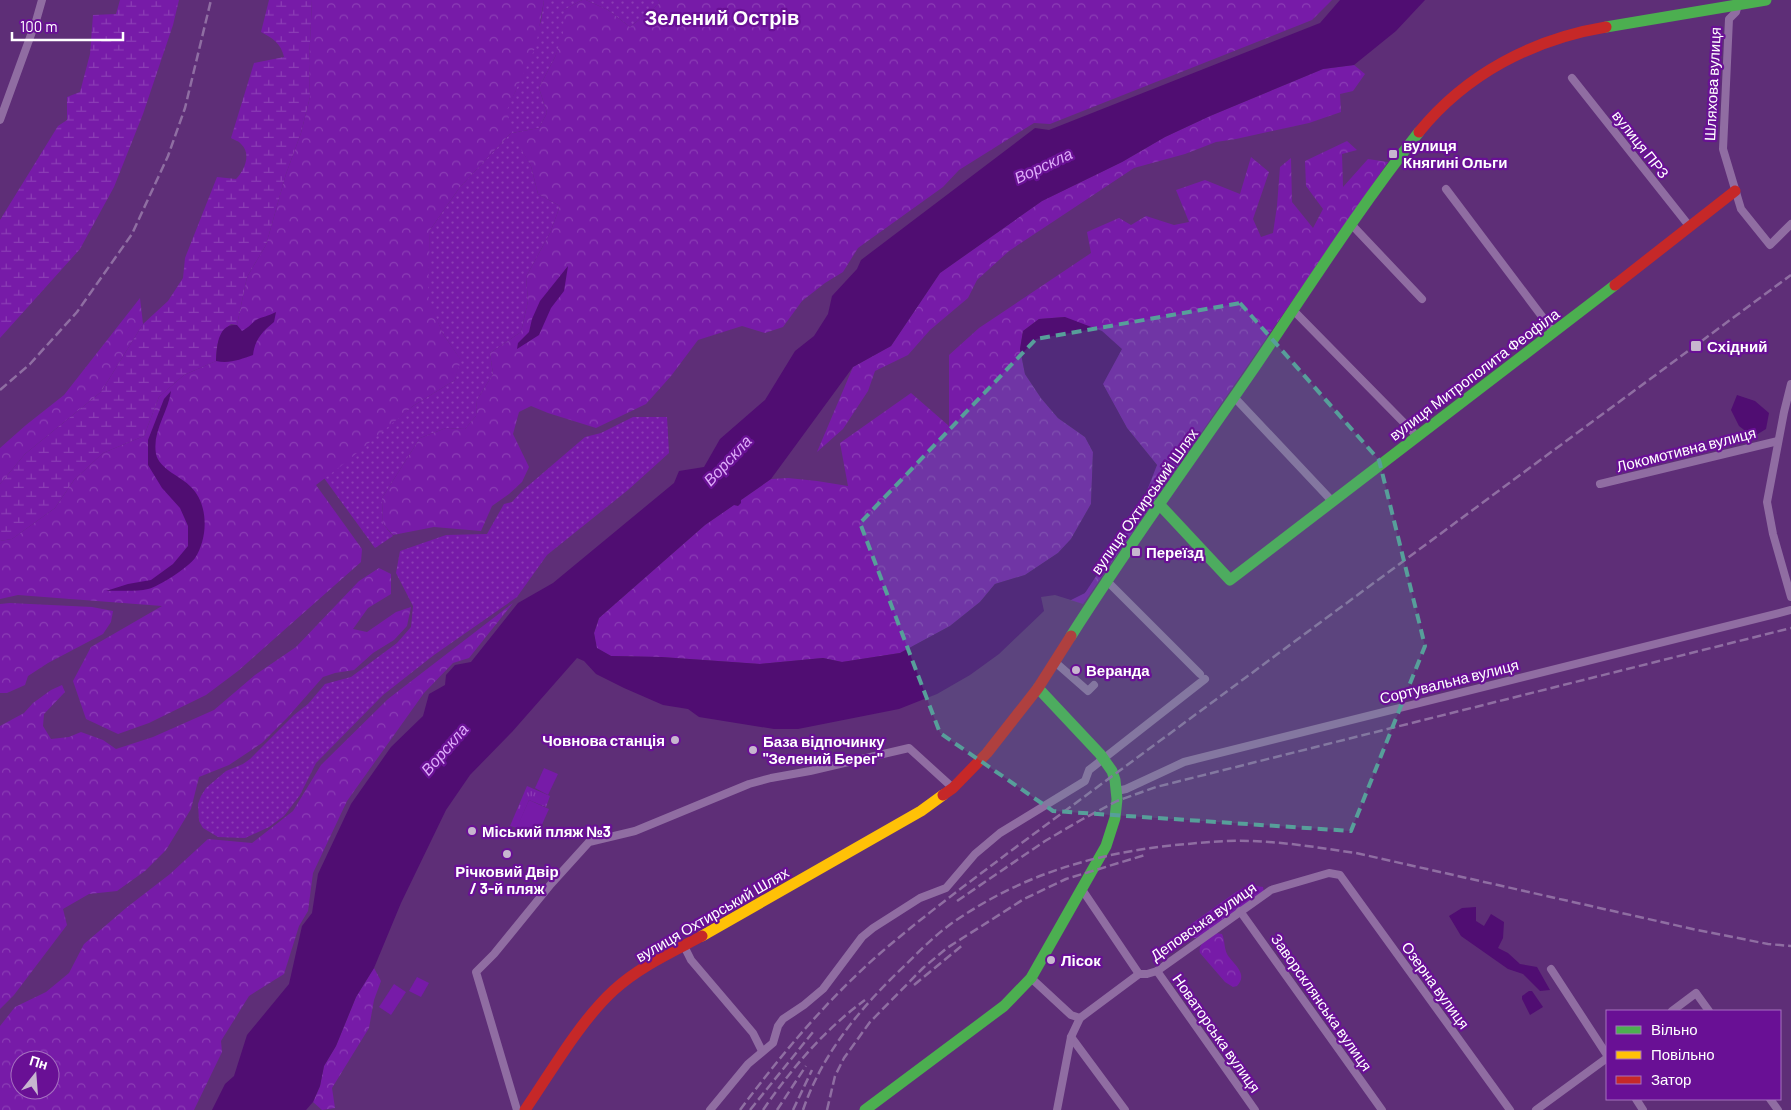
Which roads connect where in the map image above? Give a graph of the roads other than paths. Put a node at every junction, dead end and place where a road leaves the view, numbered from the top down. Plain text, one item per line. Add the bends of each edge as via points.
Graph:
1 (42, 0) edge
2 (1766, 0) edge
3 (1738, 5) junction
4 (1572, 78) dead end
5 (0, 120) edge
6 (1446, 189) dead end
7 (1735, 191) junction
8 (1351, 224) junction
9 (1791, 224) edge
10 (1690, 227) junction
11 (1422, 299) dead end
12 (1293, 310) junction
13 (1553, 331) junction
14 (1791, 384) edge
15 (1234, 397) junction
16 (1787, 412) edge
17 (1417, 436) junction
18 (1778, 441) junction
19 (1600, 484) dead end
20 (1332, 501) junction
21 (1159, 504) junction
22 (1106, 580) junction
23 (1791, 597) edge
24 (1791, 610) edge
25 (1055, 662) junction
26 (1094, 685) dead end
27 (1038, 688) junction
28 (1104, 759) junction
29 (952, 788) junction
30 (1117, 791) junction
31 (1340, 876) joint
32 (1081, 888) junction
33 (1240, 911) junction
34 (684, 946) junction
35 (1551, 969) dead end
36 (1157, 971) junction
37 (1139, 974) junction
38 (1031, 978) junction
39 (1673, 1010) edge
40 (1708, 1010) edge
41 (1080, 1018) junction
42 (1071, 1037) junction
43 (762, 1051) junction
44 (1606, 1055) edge
45 (1606, 1058) edge
46 (517, 1110) edge
47 (525, 1110) edge
48 (710, 1110) edge
49 (865, 1110) edge
50 (1057, 1110) edge
51 (1125, 1110) edge
52 (1255, 1110) edge
53 (1382, 1110) edge
54 (1510, 1110) edge
55 (1536, 1110) edge

1 - 5 street
2 - 3 main road, вулиця Охтирський Шлях
3 - 7 street, Шляхова вулиця via 1729,19 1723,149
3 - 8 main road, вулиця Охтирський Шлях via 1593,30 1544,42 1503,61 1467,85 1429,120
4 - 10 street, вулиця ПРЗ
6 - 13 street
7 - 9 street, Шляхова вулиця via 1741,209 1770,245
7 - 10 main road, вулиця Митрополита Феофіла
8 - 11 street
8 - 12 main road, вулиця Охтирський Шлях
10 - 13 main road, вулиця Митрополита Феофіла
12 - 15 main road, вулиця Охтирський Шлях
12 - 17 street
13 - 17 main road, вулиця Митрополита Феофіла
14 - 16 street
15 - 20 street
15 - 21 main road, вулиця Охтирський Шлях
16 - 18 street
17 - 20 main road, вулиця Митрополита Феофіла
18 - 19 street, Локомотивна вулиця
18 - 23 street via 1767,502
20 - 21 main road, вулиця Митрополита Феофіла via 1230,580
21 - 22 main road, вулиця Охтирський Шлях
22 - 25 main road, вулиця Охтирський Шлях
22 - 28 street via 1202,676
24 - 30 street, Сортувальна вулиця via 1184,762
25 - 26 street via 1088,691
25 - 27 main road, вулиця Охтирський Шлях
27 - 28 main road
27 - 29 main road, вулиця Охтирський Шлях via 987,753
28 - 30 main road
28 - 43 street via 1089,770 1085,781 1000,834 975,854 946,888 920,898 873,928 823,988 783,1019 773,1043
29 - 34 main road, вулиця Охтирський Шлях via 921,810
29 - 46 street via 909,748 749,784 634,831 589,842 476,972
30 - 32 main road via 1112,831
31 - 33 street, Деповська вулиця via 1329,873 1271,890
31 - 54 street, Озерна вулиця
32 - 37 street, Деповська вулиця
32 - 38 main road
33 - 36 street, Деповська вулиця
33 - 53 street, Заворсклянська вулиця
34 - 43 street via 691,960 753,1033
34 - 47 main road, вулиця Охтирський Шлях via 654,962 615,990 592,1012
35 - 44 street
36 - 37 street, Деповська вулиця
36 - 52 street, Новаторська вулиця
37 - 41 street, Деповська вулиця
38 - 41 street via 1070,1015
38 - 49 main road via 1004,1006
39 - 40 street via 1696,993
41 - 42 street, Деповська вулиця
42 - 50 street, Деповська вулиця
42 - 51 street
43 - 48 street
45 - 55 street

